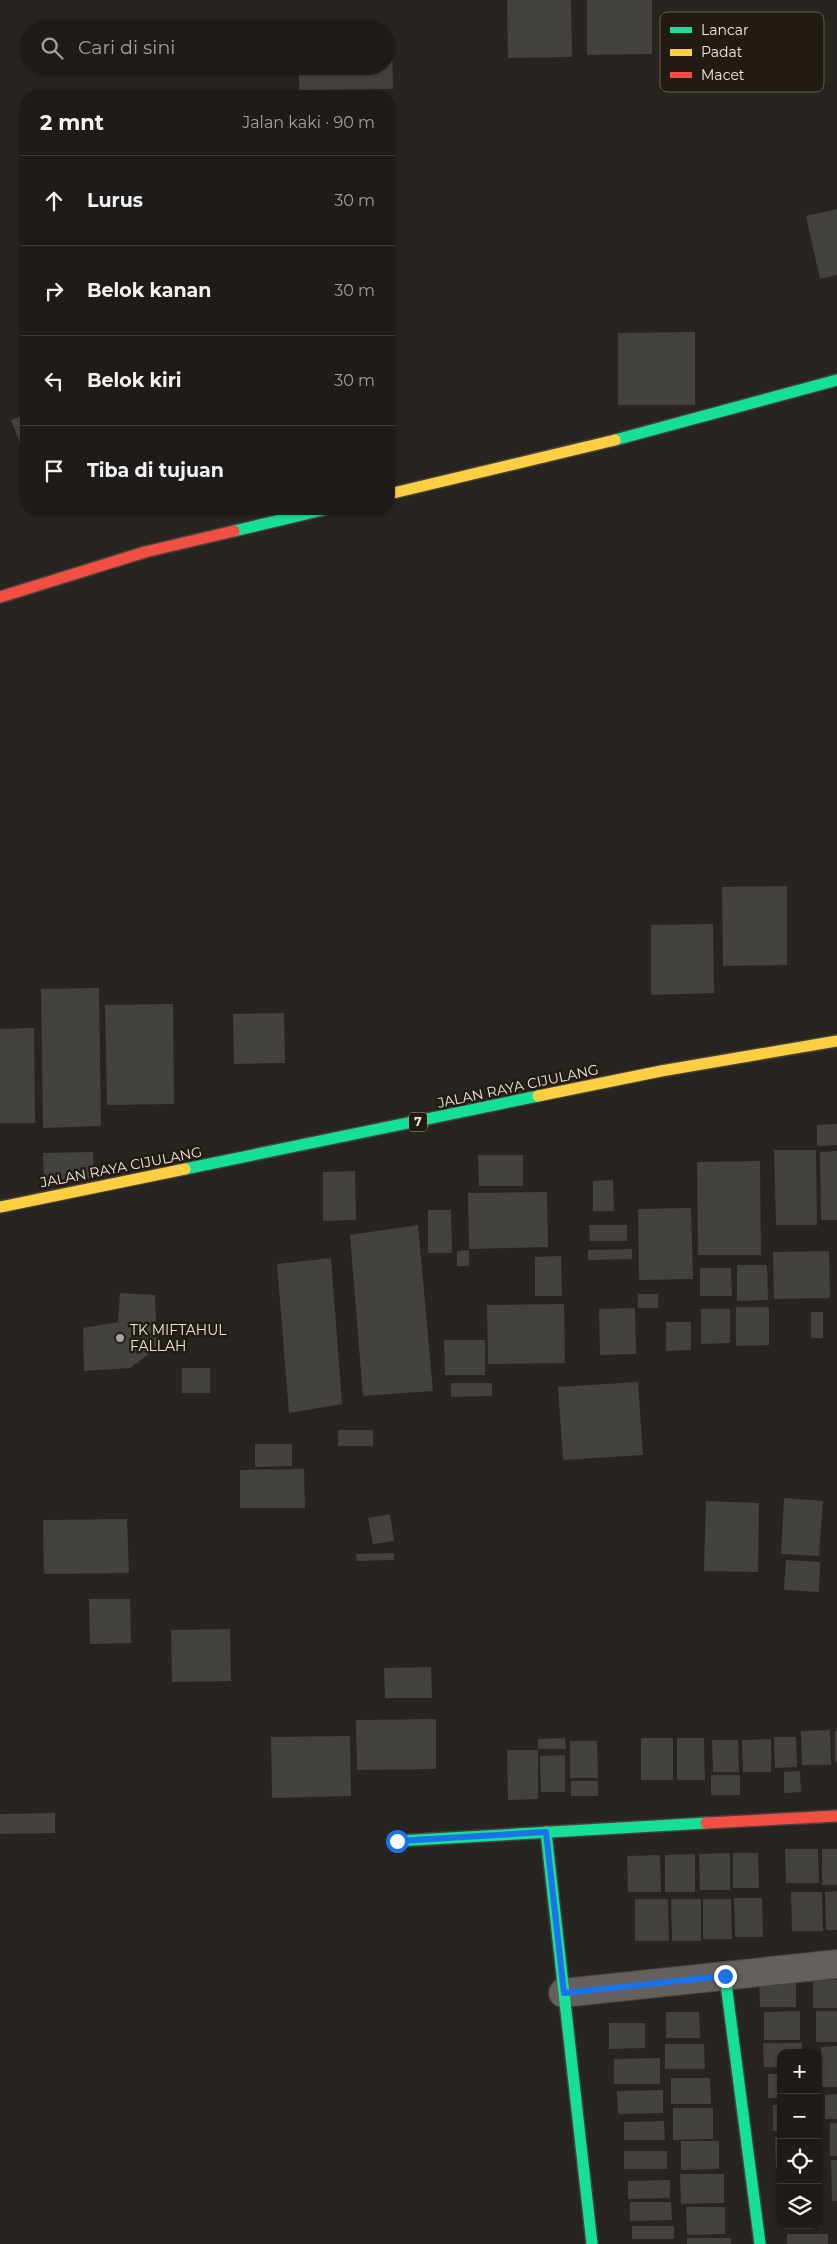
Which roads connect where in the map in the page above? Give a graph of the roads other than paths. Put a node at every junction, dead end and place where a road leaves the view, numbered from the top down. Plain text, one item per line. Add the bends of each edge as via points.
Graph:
1 (837, 380) edge
2 (395, 493) edge
3 (302, 515) edge
4 (0, 596) edge
5 (837, 1041) edge
6 (0, 1207) edge
7 (837, 1816) edge
8 (546, 1832) junction
9 (397, 1841) dead end
10 (837, 1964) edge
11 (725, 1976) junction
12 (564, 1993) junction
13 (592, 2244) edge
14 (760, 2244) edge

1 - 2 main road via 640,434
3 - 4 main road via 145,552
5 - 6 main road, JALAN RAYA CIJULANG / 7 via 662,1071
7 - 8 main road
8 - 9 main road
8 - 12 main road
10 - 11 street
11 - 12 street
11 - 14 main road
12 - 13 main road

